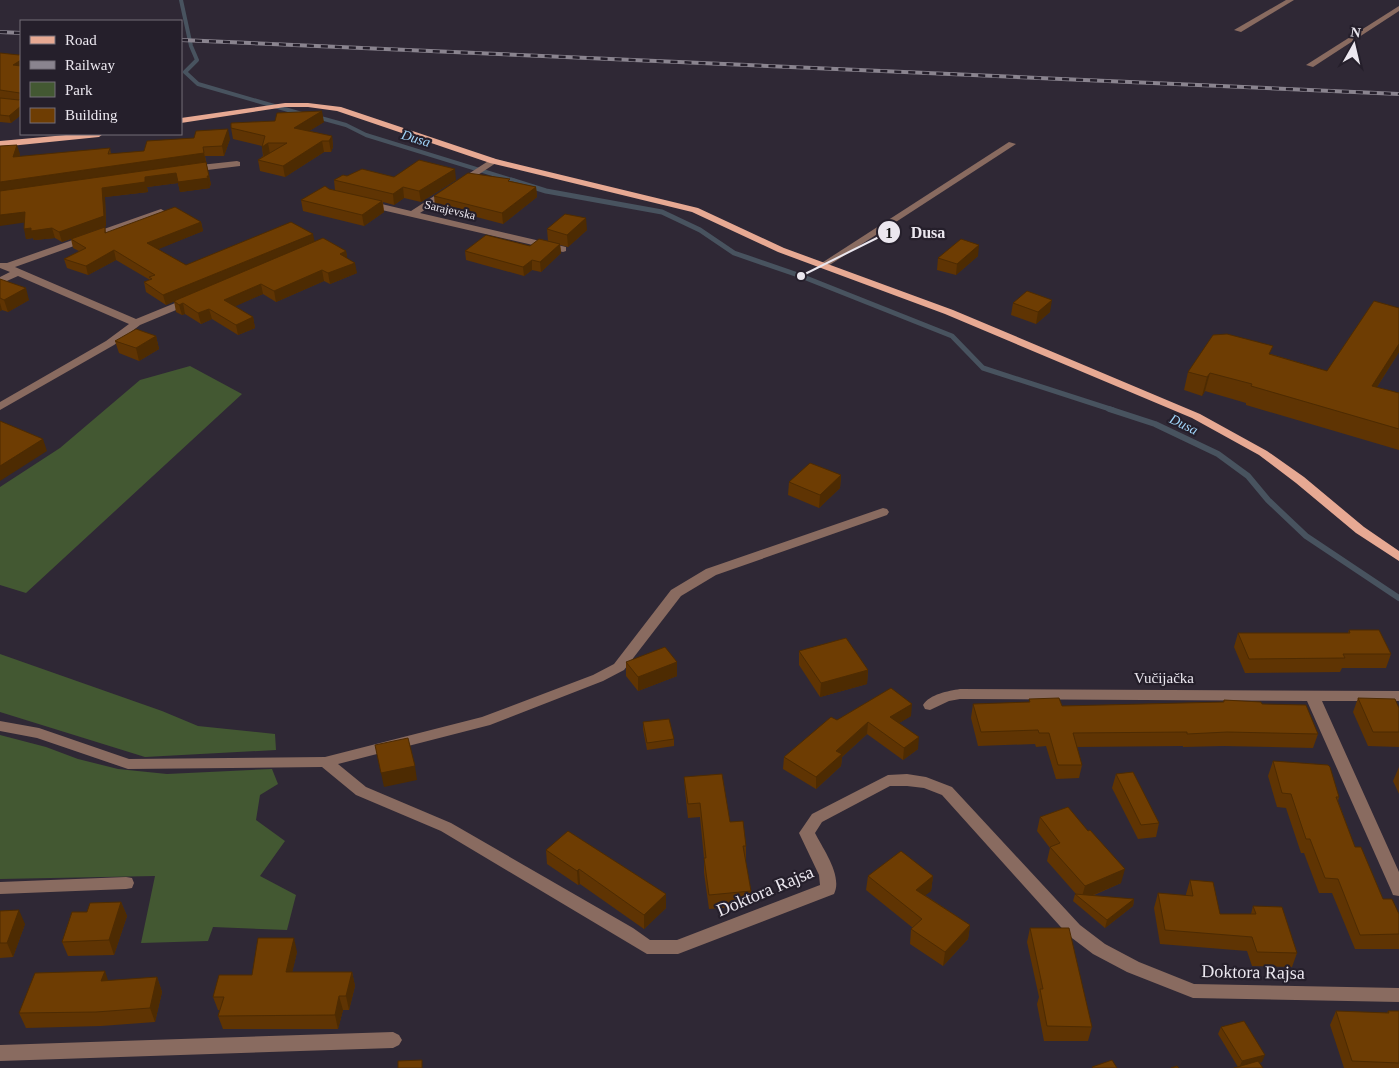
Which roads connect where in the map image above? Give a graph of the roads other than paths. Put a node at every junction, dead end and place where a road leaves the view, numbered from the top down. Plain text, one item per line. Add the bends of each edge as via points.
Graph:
1 (1291, 0) edge
2 (1399, 8) edge
3 (1238, 30) dead end
4 (1310, 65) dead end
5 (182, 121) edge
6 (89, 135) edge
7 (0, 144) edge
8 (1012, 144) dead end
9 (237, 164) dead end
10 (489, 164) junction
11 (183, 170) edge
12 (358, 202) edge
13 (161, 212) edge
14 (413, 214) junction
15 (563, 249) dead end
16 (3, 265) edge
17 (822, 266) junction
18 (18, 272) junction
19 (0, 281) edge
20 (198, 297) edge
21 (136, 323) junction
22 (0, 407) edge
23 (883, 512) dead end
24 (1399, 557) edge
25 (1312, 696) junction
26 (1399, 696) edge
27 (930, 705) dead end
28 (0, 726) edge
29 (325, 762) junction
30 (126, 883) dead end
31 (0, 888) edge
32 (1399, 890) edge
33 (1399, 995) edge
34 (393, 1040) dead end
35 (0, 1053) edge

1 - 3 street
2 - 4 street
5 - 10 main road via 285,105 338,109
6 - 7 main road
8 - 17 street
9 - 11 street
10 - 14 street
10 - 17 main road via 695,210
12 - 14 street, Sarajevska
13 - 16 street
14 - 15 street, Sarajevska
16 - 18 street
17 - 24 main road via 949,312 1196,416 1263,453
18 - 19 street
18 - 21 street
20 - 21 street
21 - 22 street via 110,344
23 - 29 street via 712,572 676,593 619,667 598,678 485,721
25 - 26 street, Vučijačka
25 - 27 street, Vučijačka via 960,694
25 - 32 street
28 - 29 street via 39,733 128,764
29 - 33 street, Doktora Rajsa via 362,791 446,827 627,932 647,947 678,947 828,889 827,875 807,833 817,818 888,781 907,780 926,782 948,791 1074,930 1099,949 1133,967 1193,991
30 - 31 street
34 - 35 street

